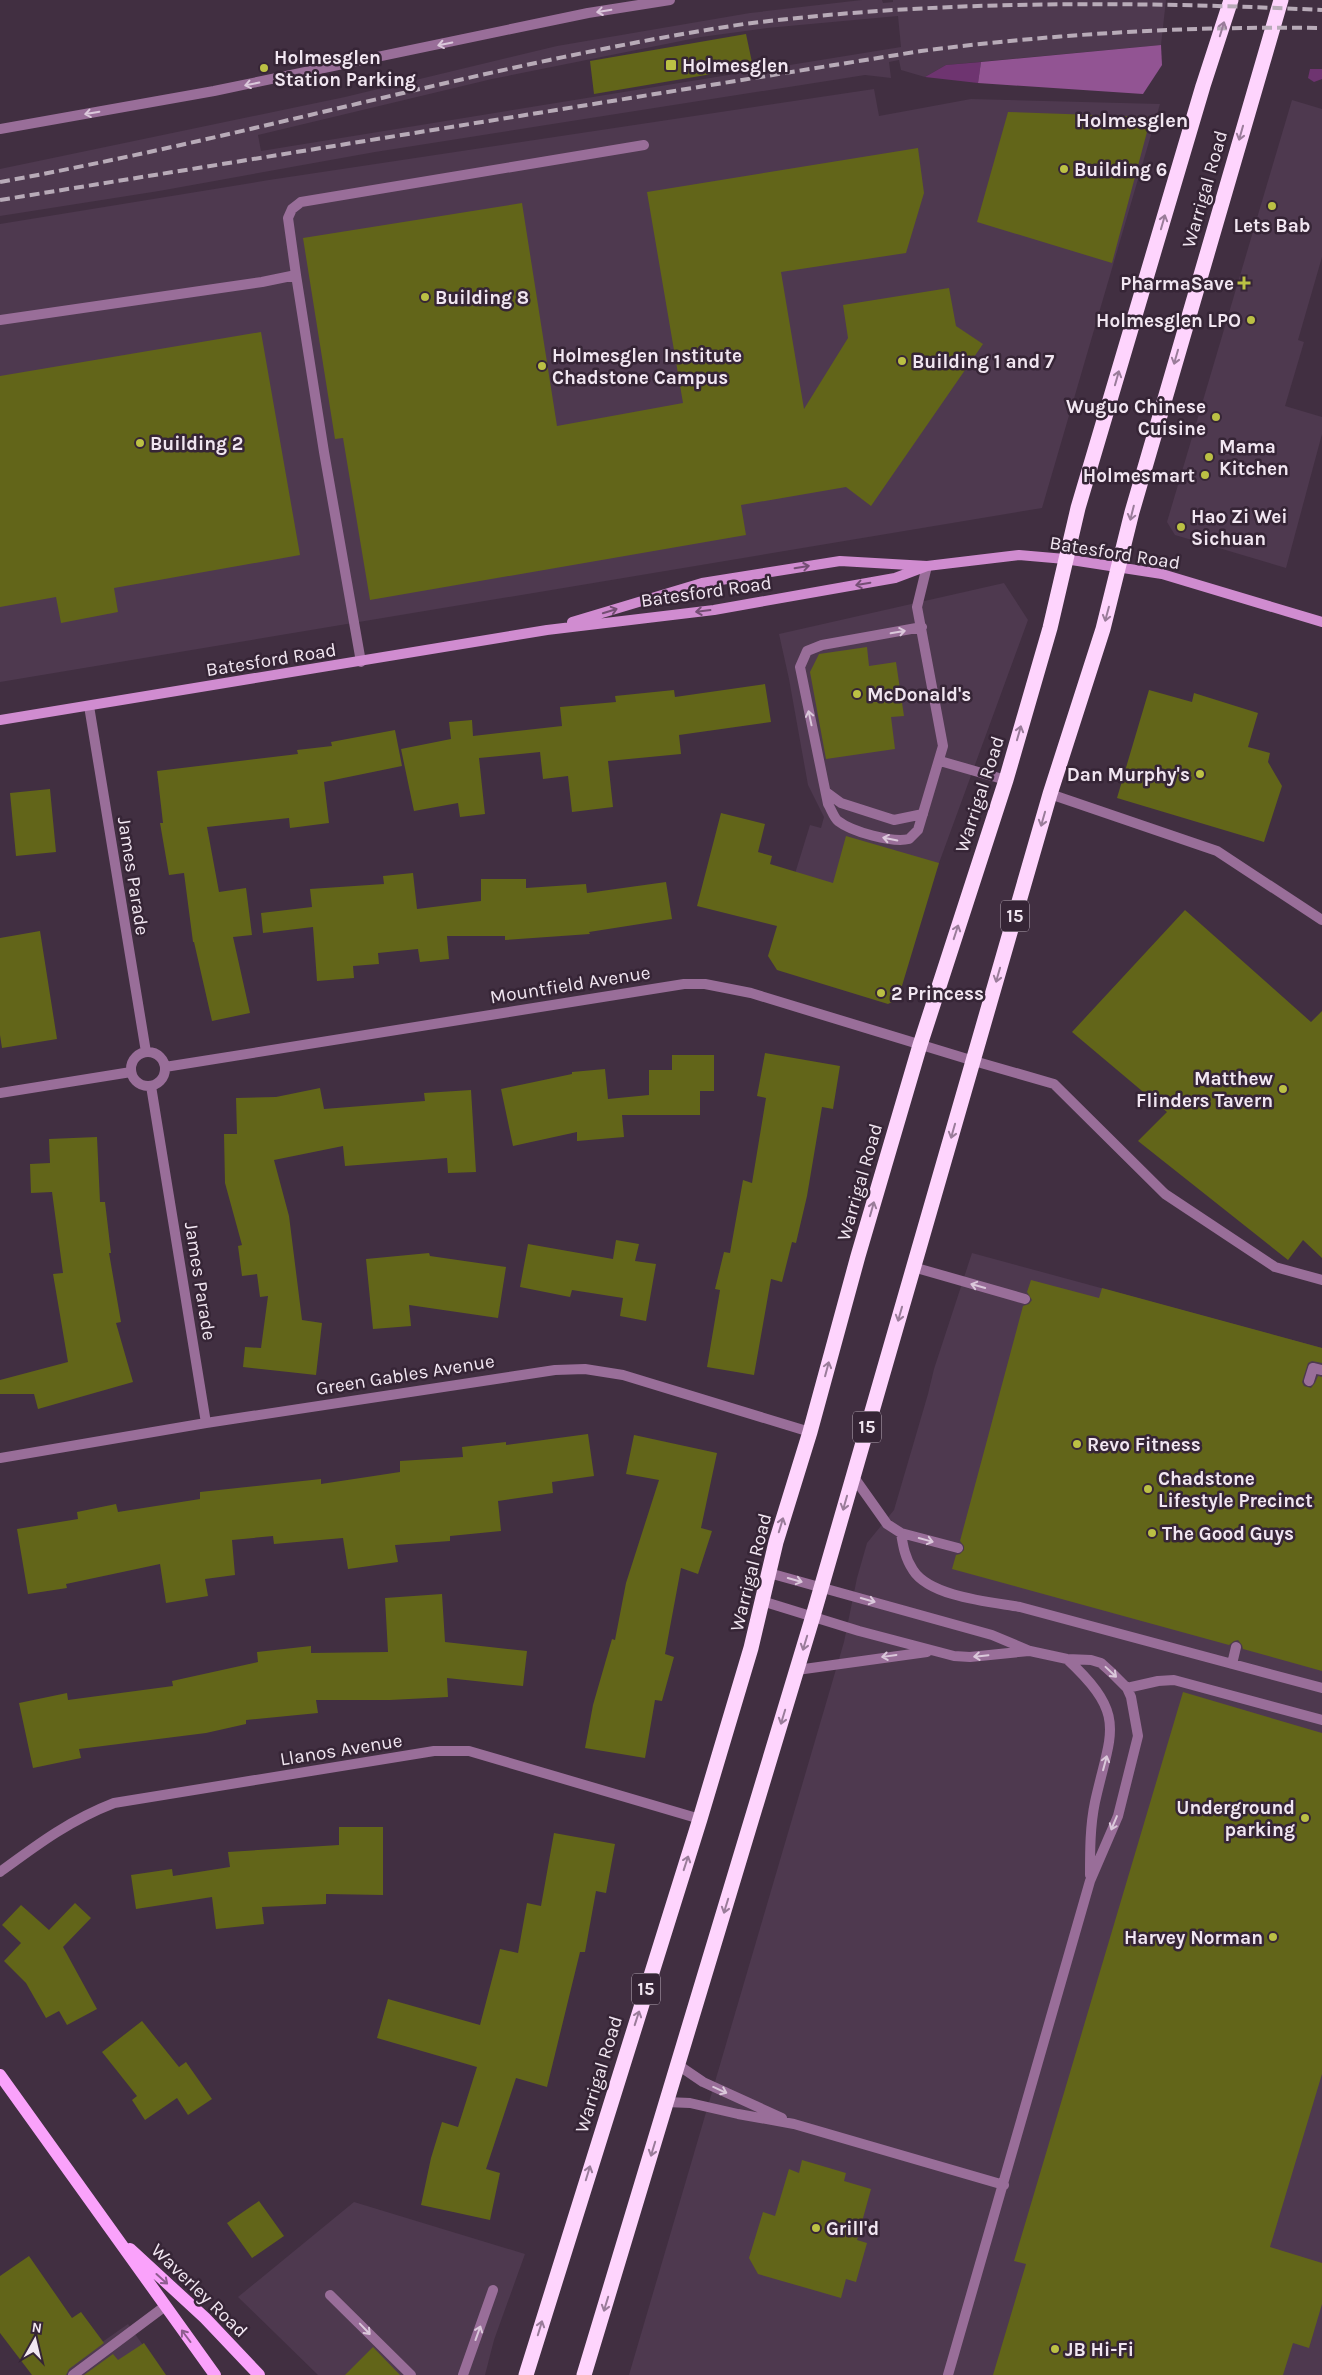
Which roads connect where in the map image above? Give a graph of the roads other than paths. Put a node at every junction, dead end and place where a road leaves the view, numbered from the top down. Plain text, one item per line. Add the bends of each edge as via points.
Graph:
1 (670, 0) edge
2 (1231, 0) edge
3 (1281, 0) edge
4 (0, 129) edge
5 (644, 145) dead end
6 (296, 276) junction
7 (0, 320) edge
8 (1066, 559) junction
9 (927, 566) junction
10 (1119, 567) junction
11 (1322, 622) edge
12 (922, 627) junction
13 (547, 630) junction
14 (361, 662) junction
15 (89, 706) junction
16 (0, 720) edge
17 (940, 761) junction
18 (1006, 780) junction
19 (826, 792) junction
20 (1050, 794) junction
21 (923, 814) junction
22 (1322, 920) edge
23 (920, 1045) junction
24 (146, 1052) junction
25 (974, 1061) junction
26 (165, 1067) junction
27 (131, 1072) junction
28 (152, 1086) junction
29 (0, 1092) edge
30 (913, 1267) junction
31 (1322, 1280) edge
32 (1025, 1299) dead end
33 (1322, 1370) edge
34 (1309, 1381) dead end
35 (206, 1423) junction
36 (810, 1432) junction
37 (0, 1458) edge
38 (853, 1476) junction
39 (901, 1533) junction
40 (958, 1548) dead end
41 (769, 1572) junction
42 (821, 1588) junction
43 (762, 1601) junction
44 (813, 1616) junction
45 (1236, 1647) dead end
46 (938, 1651) junction
47 (1030, 1651) junction
48 (1067, 1659) junction
49 (1232, 1664) junction
50 (797, 1670) junction
51 (1127, 1688) junction
52 (1322, 1688) edge
53 (1322, 1720) edge
54 (700, 1820) junction
55 (0, 1872) edge
56 (1090, 1881) junction
57 (678, 2065) junction
58 (0, 2075) edge
59 (666, 2102) junction
60 (794, 2124) junction
61 (1004, 2186) junction
62 (113, 2234) junction
63 (493, 2290) dead end
64 (330, 2295) dead end
65 (164, 2307) junction
66 (73, 2375) edge
67 (215, 2375) edge
68 (259, 2375) edge
69 (411, 2375) edge
70 (463, 2375) edge
71 (526, 2375) edge
72 (584, 2375) edge
73 (948, 2375) edge

1 -> 4 street via 588,13 214,91
8 -> 2 highway, Warrigal Road / 15 via 1081,498
3 -> 10 highway, Warrigal Road / 15 via 1145,466
5 - 6 street via 301,202 292,209 288,218
6 - 7 street
6 - 14 street
8 - 9 main road, Batesford Road via 1008,555
8 - 10 main road, Batesford Road
18 -> 8 highway, Warrigal Road / 15 via 1050,628
9 - 12 street via 917,607
9 -> 13 main road, Batesford Road via 895,578 714,610
13 -> 9 main road, Batesford Road via 712,581 840,561
10 - 11 main road, Batesford Road via 1162,574
10 -> 20 highway, Warrigal Road / 15 via 1103,629
12 - 17 street via 943,746
19 -> 12 street via 800,667 808,651 822,645
13 - 14 main road, Batesford Road
14 - 15 main road, Batesford Road
15 - 16 main road, Batesford Road
15 - 24 street, James Parade
17 - 18 street
17 - 21 street
23 -> 18 highway, Warrigal Road / 15
19 - 21 street via 841,803 894,820
21 -> 19 street via 914,835 909,839 894,840 837,821
20 - 22 street via 1217,851
20 -> 25 highway, Warrigal Road / 15
23 - 25 street, Mountfield Avenue
23 - 26 street, Mountfield Avenue via 752,993 684,984
36 -> 23 highway, Warrigal Road / 15
24 - 26 street via 160,1057
24 - 27 street via 133,1061
25 -> 30 highway, Warrigal Road / 15
25 - 31 street, Mountfield Avenue via 1054,1084 1165,1194 1275,1267
26 - 28 street via 160,1081
27 - 28 street via 140,1085
27 - 29 street
28 - 35 street, James Parade
32 -> 30 street
30 -> 38 highway, Warrigal Road / 15
33 - 34 street via 1312,1368
35 - 36 street, Green Gables Avenue via 530,1372 585,1369 623,1375
35 - 37 street, Green Gables Avenue
41 -> 36 highway, Warrigal Road / 15
38 - 39 street via 881,1518
38 -> 42 highway, Warrigal Road / 15
39 -> 40 street
39 - 49 street via 905,1556 914,1571 939,1589 1020,1607
41 -> 42 street
41 - 43 highway, Warrigal Road / 15
42 - 44 highway, Warrigal Road / 15
42 -> 47 street via 992,1635
43 - 44 street
43 - 54 highway, Warrigal Road / 15
44 - 46 street
44 -> 50 highway, Warrigal Road / 15
45 - 49 street
47 -> 46 street via 970,1657
46 -> 50 street
47 - 48 street
48 -> 51 street via 1081,1658 1101,1663
56 -> 48 street via 1094,1804 1110,1743 1110,1725 1100,1694
49 - 52 street
50 -> 57 highway, Warrigal Road / 15
51 - 53 street via 1174,1680
51 -> 56 street via 1136,1714 1138,1736 1135,1754 1118,1816
54 - 55 street, Llanos Avenue via 469,1751 434,1752 114,1803 61,1828
71 -> 54 highway, Warrigal Road / 15
56 - 61 street
57 - 59 highway, Warrigal Road / 15
57 -> 60 street via 703,2082
58 - 62 main road, Waverley Road
59 - 60 street via 690,2103
59 -> 72 highway, Warrigal Road / 15
60 - 61 street
61 - 73 street
62 - 65 main road, Waverley Road
62 -> 68 main road, Waverley Road via 205,2318
70 -> 63 street
64 -> 69 street
65 - 66 street
67 -> 65 main road, Waverley Road

